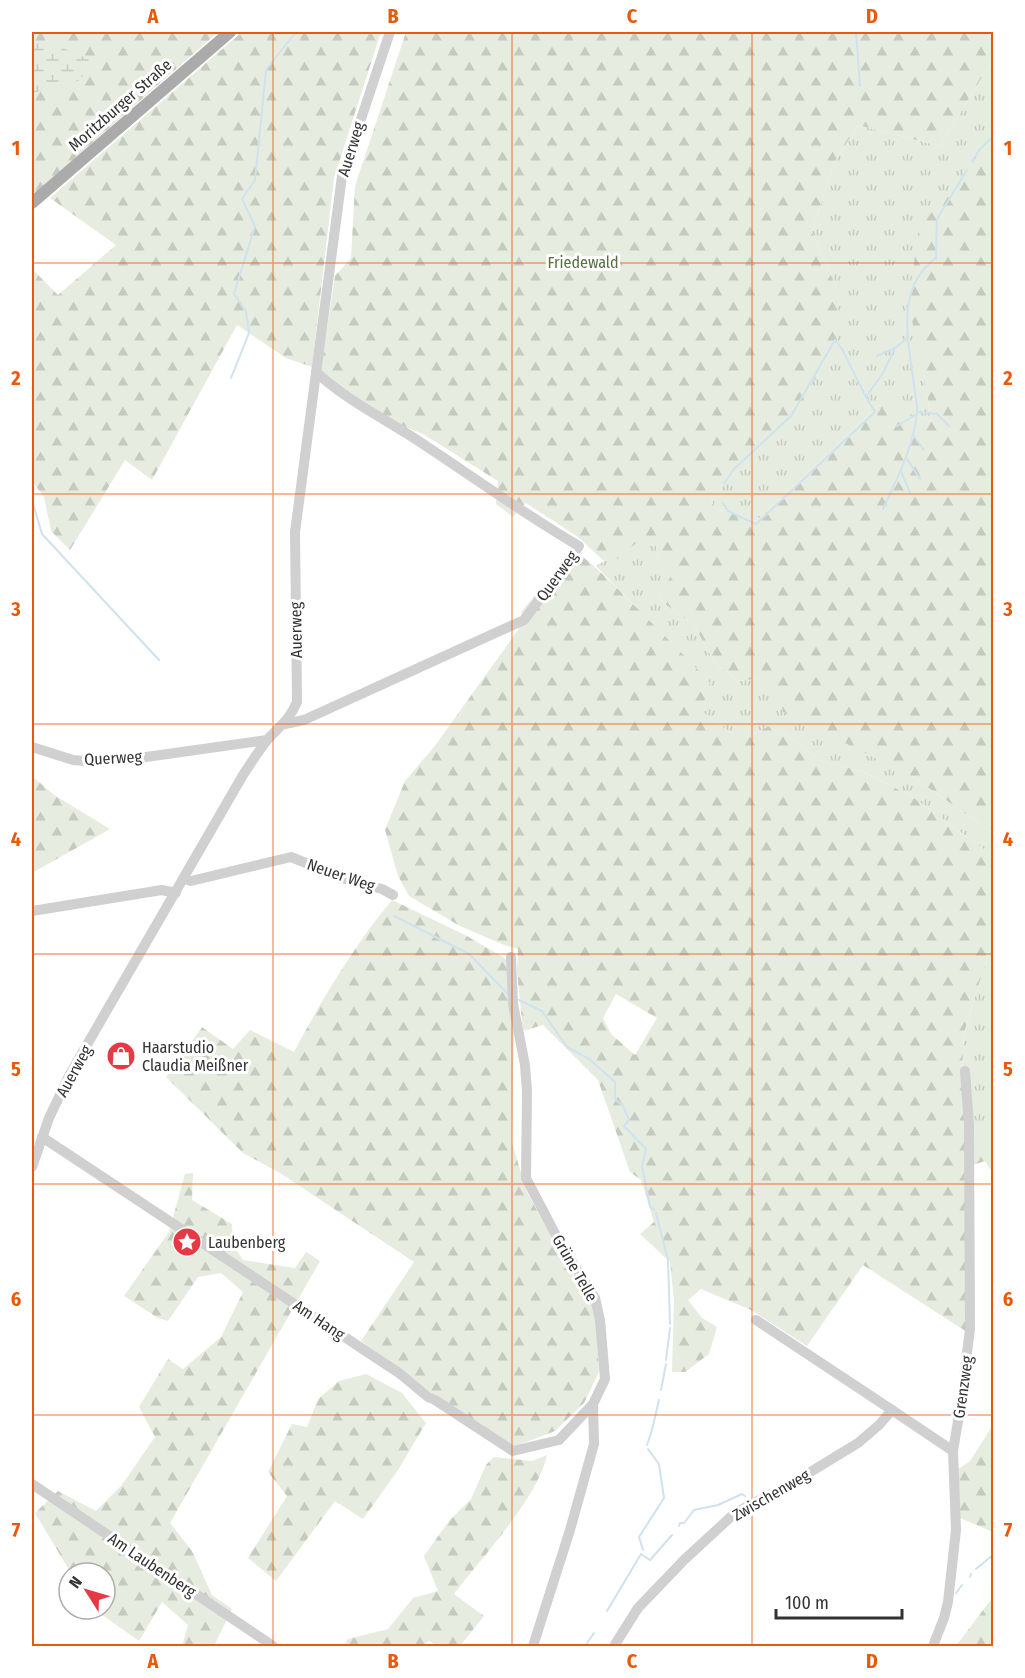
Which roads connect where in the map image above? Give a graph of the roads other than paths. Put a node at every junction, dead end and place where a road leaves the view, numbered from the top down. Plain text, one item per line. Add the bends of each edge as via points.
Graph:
1 (230, 32) edge
2 (390, 32) edge
3 (32, 203) edge
4 (316, 372) junction
5 (285, 724) junction
6 (267, 740) junction
7 (32, 747) edge
8 (184, 879) junction
9 (176, 894) junction
10 (393, 894) dead end
11 (32, 911) edge
12 (511, 957) dead end
13 (965, 1071) dead end
14 (42, 1137) junction
15 (32, 1167) edge
16 (756, 1320) dead end
17 (593, 1404) junction
18 (892, 1410) junction
19 (953, 1451) junction
20 (32, 1484) edge
21 (273, 1647) edge
22 (533, 1647) edge
23 (614, 1647) edge
24 (933, 1647) edge

1 - 3 main road, Moritzburger Straße
2 - 4 street, Auerweg via 342,176
4 - 5 street, Auerweg via 295,532 297,702
4 - 5 street, Querweg via 330,385 579,546 524,620 304,720
5 - 6 street, Auerweg
6 - 7 street, Querweg via 98,762 73,760
6 - 8 street, Auerweg
8 - 9 street, Auerweg
8 - 10 street, Neuer Weg via 191,881 291,857
9 - 11 street via 162,890
9 - 14 street, Auerweg via 63,1086
12 - 17 street, Grüne Telle via 513,1004 527,1091 526,1178 595,1298 605,1379
13 - 19 street, Grenzweg via 970,1329
14 - 15 street, Auerweg
14 - 17 street, Am Hang via 513,1451 559,1440
16 - 18 street
17 - 22 street, Grüne Telle via 594,1444
18 - 19 street
18 - 23 street, Zwischenweg via 858,1443 735,1513 638,1608
19 - 24 street, Grenzweg via 956,1530 948,1602
20 - 21 street, Am Laubenberg

